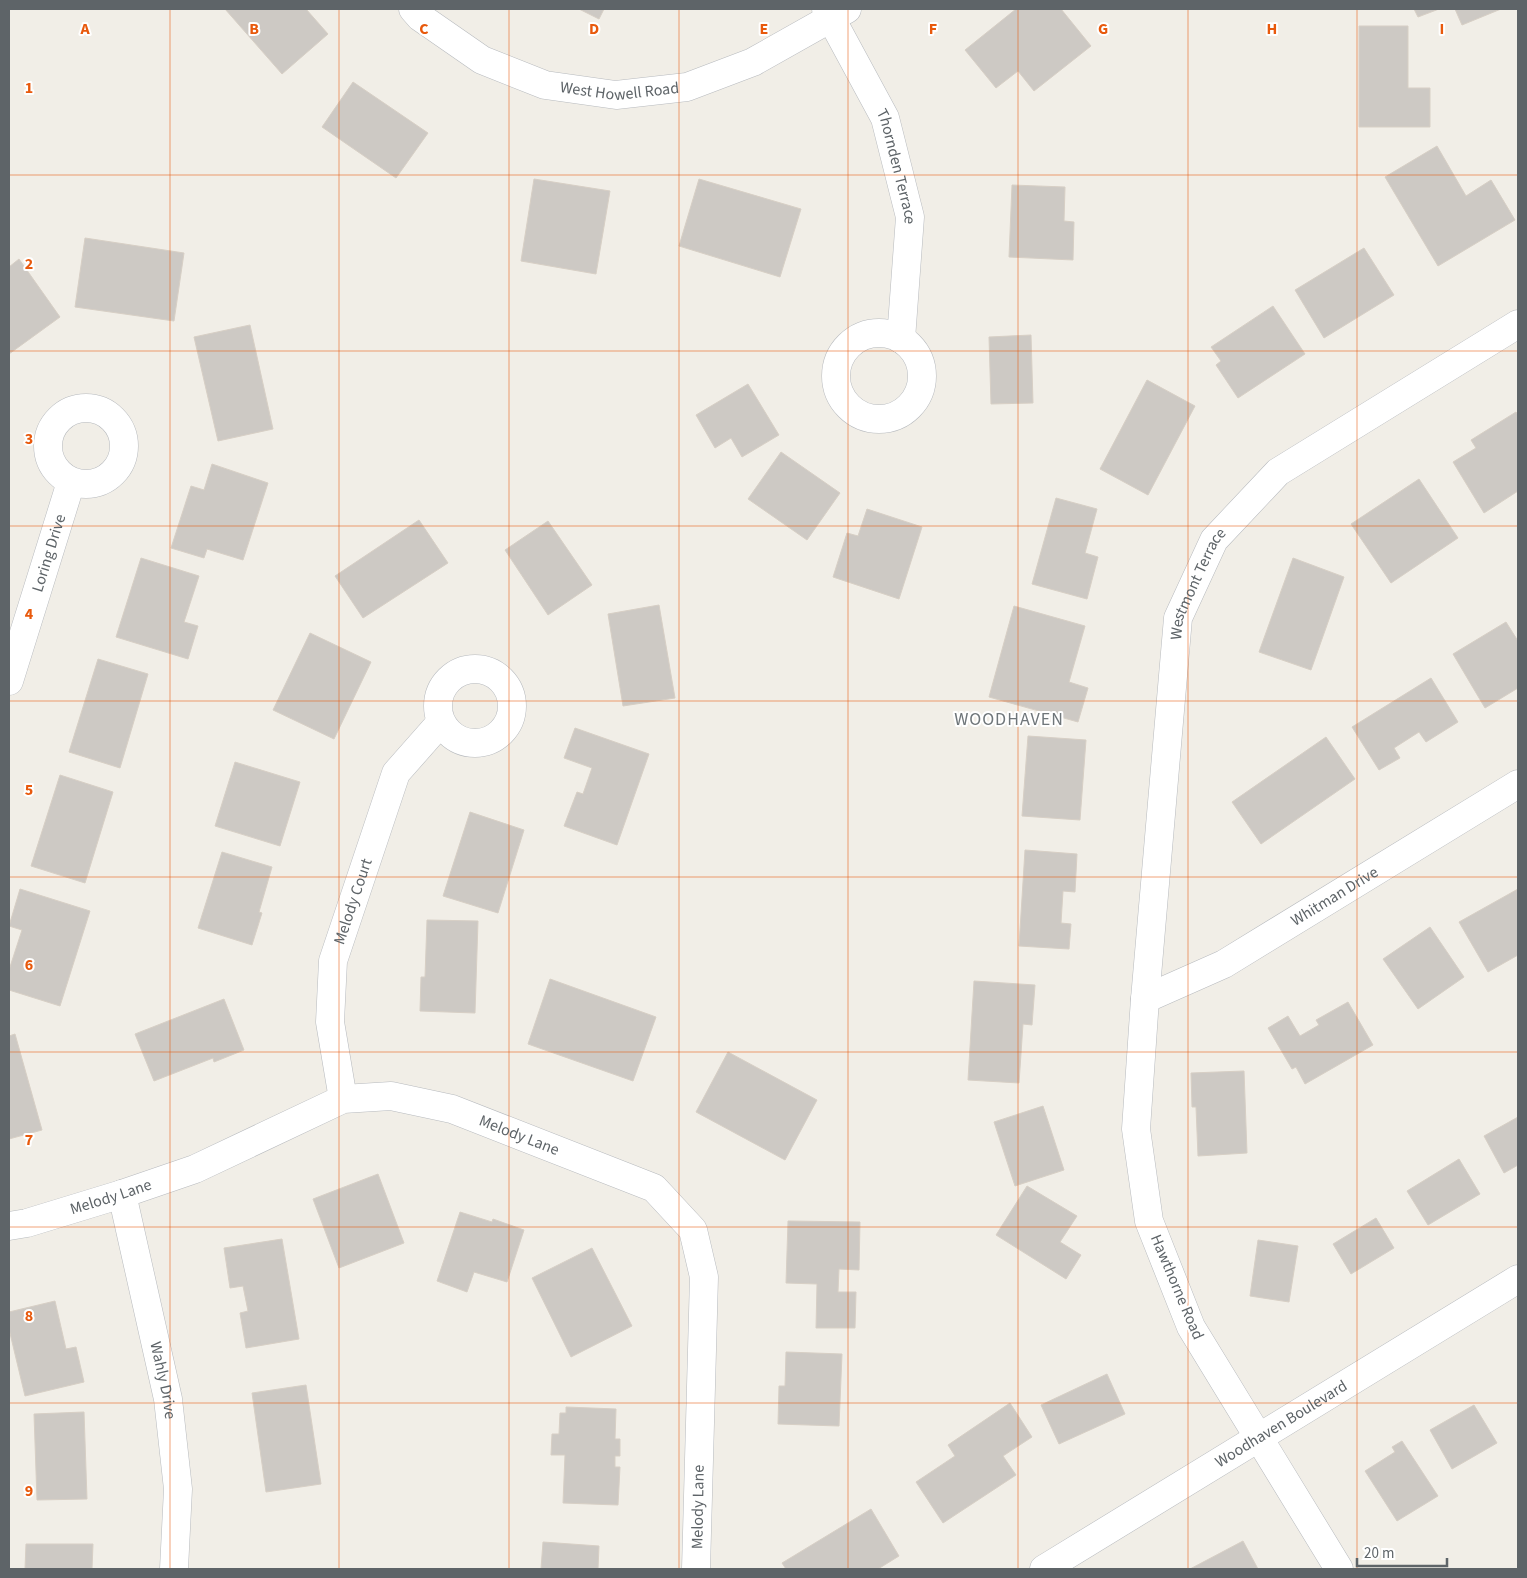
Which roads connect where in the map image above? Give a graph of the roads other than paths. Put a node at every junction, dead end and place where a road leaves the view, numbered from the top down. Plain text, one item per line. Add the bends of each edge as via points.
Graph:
1 (413, 9) edge
2 (835, 12) edge
3 (1518, 324) edge
4 (901, 339) dead end
5 (71, 482) dead end
6 (18, 622) edge
7 (9, 681) edge
8 (441, 722) dead end
9 (1518, 784) edge
10 (1145, 999) junction
11 (343, 1099) junction
12 (122, 1194) junction
13 (9, 1226) edge
14 (1518, 1279) edge
15 (1259, 1438) junction
16 (174, 1569) edge
17 (696, 1569) edge
18 (1044, 1569) edge
19 (1339, 1569) edge

1 - 2 street, West Howell Road via 482,60 545,85 616,95 687,87 754,62
2 - 4 street, Thornden Terrace via 885,118 910,217
3 - 10 street, Westmont Terrace via 1278,472 1214,540 1178,618
5 - 6 street, Loring Drive
6 - 7 street, Loring Drive
8 - 11 street, Melody Court via 396,773 333,961 330,1022
9 - 10 street, Whitman Drive via 1224,964
10 - 15 street, Hawthorne Road via 1136,1130 1149,1221 1190,1326
11 - 12 street, Melody Lane via 195,1169
11 - 17 street, Melody Lane via 391,1096 452,1109 654,1188 694,1230 704,1277
12 - 13 street, Melody Lane
12 - 16 street, Wahly Drive via 168,1399 178,1489
14 - 15 street, Woodhaven Boulevard
15 - 18 street, Woodhaven Boulevard
15 - 19 street, Hawthorne Road

